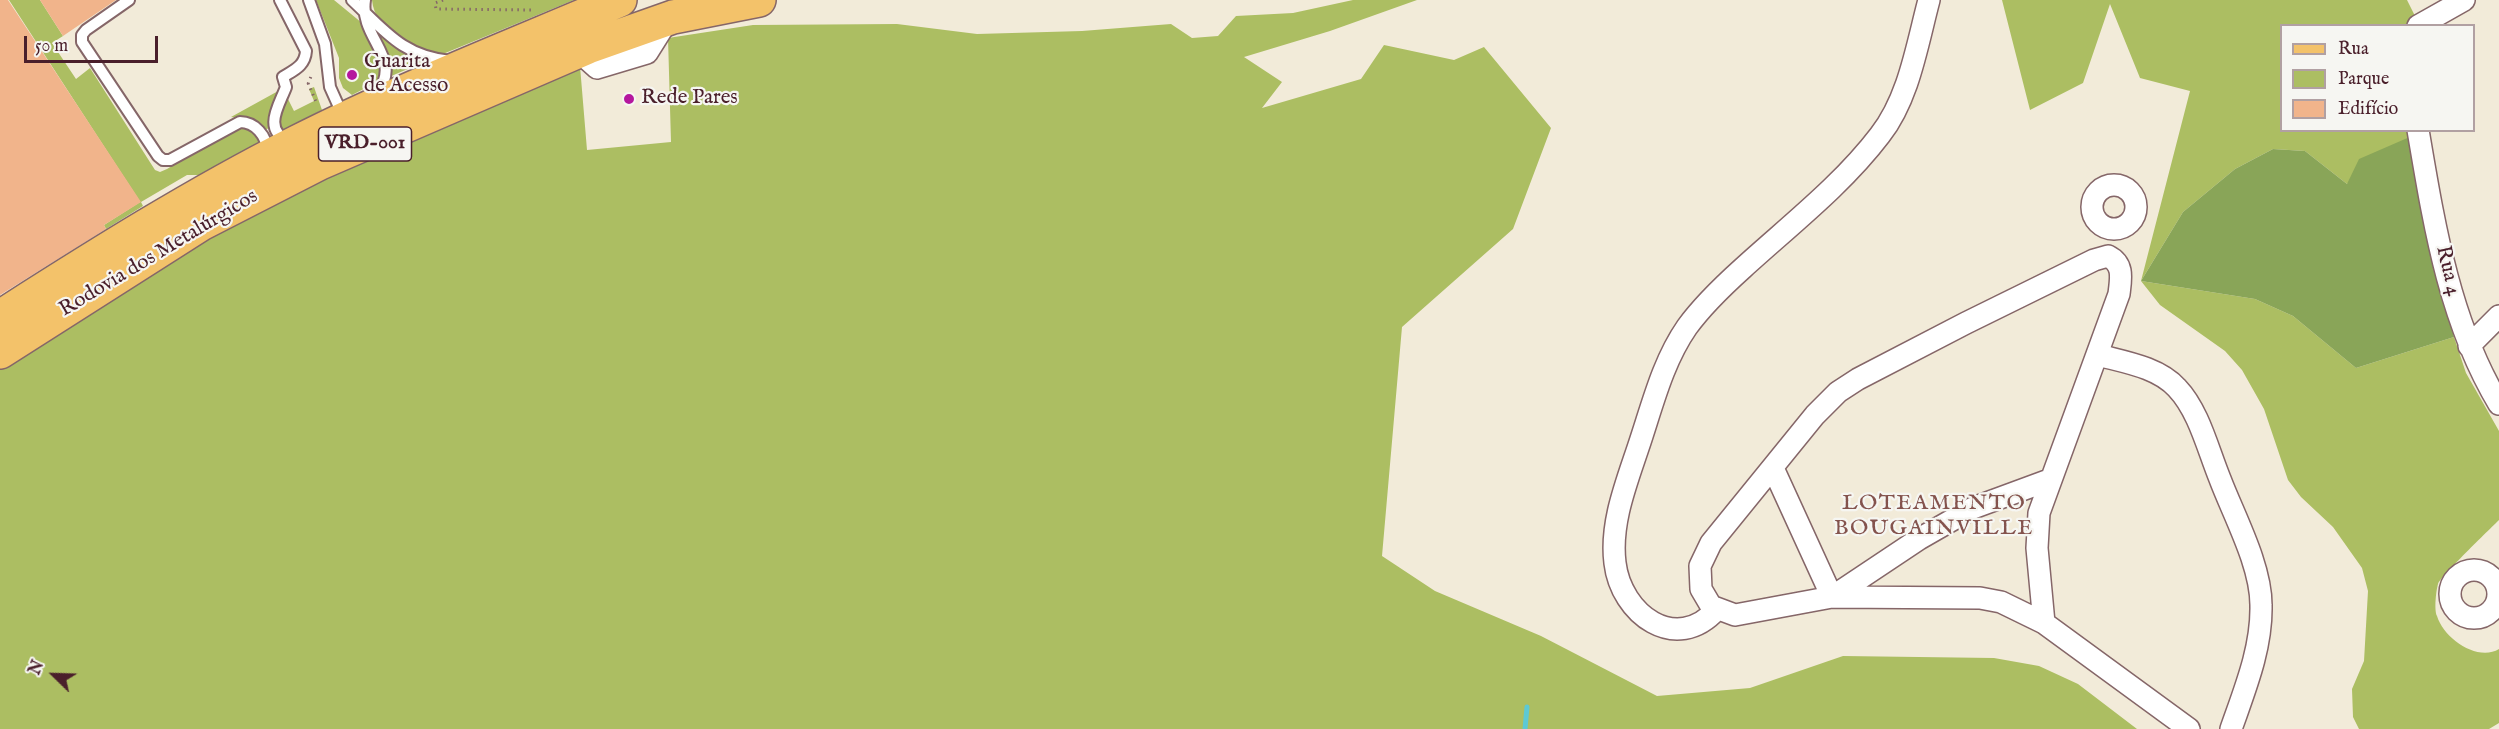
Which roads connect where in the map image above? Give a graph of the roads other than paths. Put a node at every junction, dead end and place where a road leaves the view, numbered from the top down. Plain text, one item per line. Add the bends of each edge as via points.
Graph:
1 (129, 0) edge
2 (280, 0) edge
3 (309, 0) edge
4 (352, 0) edge
5 (620, 0) edge
6 (759, 0) edge
7 (1929, 0) edge
8 (2464, 0) edge
9 (364, 6) edge
10 (2422, 24) edge
11 (490, 56) junction
12 (343, 113) junction
13 (2418, 132) edge
14 (295, 143) junction
15 (264, 160) junction
16 (2110, 230) dead end
17 (2108, 256) junction
18 (2499, 316) edge
19 (0, 317) edge
20 (2469, 346) junction
21 (0, 352) edge
22 (2098, 355) junction
23 (2499, 404) edge
24 (1773, 468) junction
25 (2049, 480) junction
26 (1832, 597) junction
27 (1717, 609) junction
28 (2044, 623) junction
29 (2189, 729) edge
30 (2231, 729) edge

1 - 15 lane via 86,30 82,42 154,152 160,159 170,160 232,124 245,122 257,128 264,139 268,148
2 - 14 lane via 306,51 298,68 283,77 286,87 273,119 281,137
3 - 12 lane via 325,44 330,87
4 - 9 lane
5 - 11 main road, VRD-001
6 - 21 main road, Rodovia dos Metalúrgicos / VRD-001 via 669,18 578,51 320,163 164,246
7 - 27 street via 1904,89 1880,135 1830,188 1704,305 1675,347 1663,373 1618,508 1615,562 1619,582 1638,613 1665,627 1690,627
8 - 10 street
9 - 11 lane via 400,45 423,56 459,61
9 - 12 lane via 387,71 384,84
11 - 12 main road, VRD-001
12 - 14 main road, VRD-001
13 - 20 street, Rua 4 via 2446,271
14 - 15 main road, VRD-001
15 - 19 main road, VRD-001 via 164,215
16 - 17 street
17 - 22 street via 2118,264 2121,281
17 - 24 street via 1858,379 1826,403
18 - 20 street
20 - 23 street, Rua 4
22 - 25 street
22 - 30 street via 2151,371 2177,388 2194,415 2252,561 2261,603 2260,627 2250,675
24 - 26 street
24 - 27 street via 1704,555 1700,566 1701,589
25 - 26 street via 1973,508
25 - 28 street via 2037,529
26 - 27 street via 1750,614 1736,615
26 - 28 street via 1980,598 2001,602
28 - 29 street

